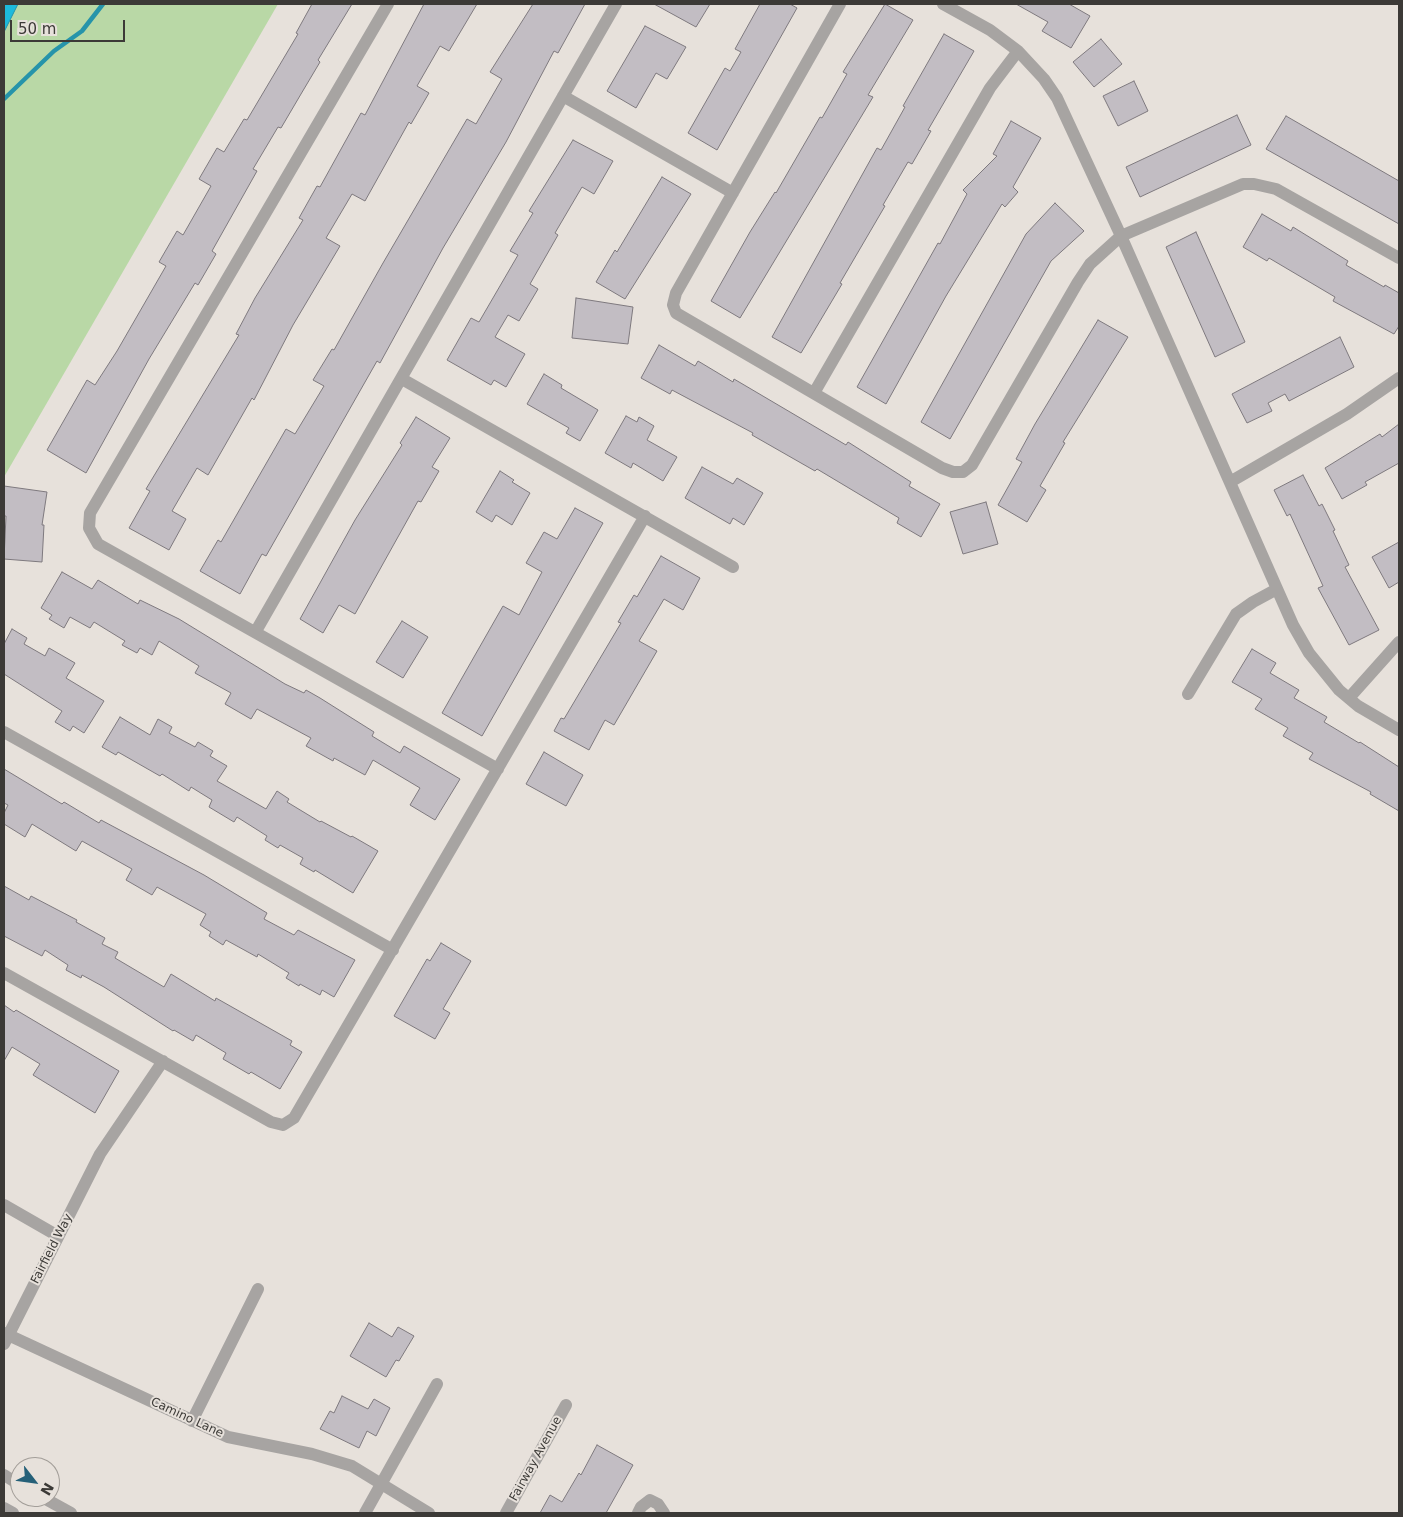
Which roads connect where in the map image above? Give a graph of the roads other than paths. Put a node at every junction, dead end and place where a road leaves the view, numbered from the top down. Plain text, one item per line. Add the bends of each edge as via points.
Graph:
1 (388, 4) edge
2 (616, 4) edge
3 (840, 4) edge
4 (943, 4) edge
5 (1018, 51) junction
6 (563, 96) junction
7 (733, 193) junction
8 (1121, 236) junction
9 (1399, 258) edge
10 (1399, 378) edge
11 (402, 379) junction
12 (814, 393) junction
13 (1230, 482) junction
14 (645, 516) junction
15 (733, 567) dead end
16 (1278, 590) junction
17 (256, 631) junction
18 (1399, 642) edge
19 (1188, 694) dead end
20 (1349, 698) junction
21 (1399, 730) edge
22 (4, 732) edge
23 (498, 769) junction
24 (393, 950) junction
25 (4, 973) edge
26 (163, 1061) junction
27 (4, 1205) edge
28 (58, 1236) junction
29 (258, 1289) dead end
30 (5, 1337) edge
31 (437, 1384) dead end
32 (566, 1405) dead end
33 (192, 1420) junction
34 (382, 1484) junction
35 (60, 1507) edge
36 (4, 1508) edge
37 (13, 1513) edge
38 (71, 1513) edge
39 (365, 1513) edge
40 (429, 1513) edge
41 (506, 1513) edge
42 (638, 1513) edge
43 (664, 1513) edge

1 - 17 street via 90,513 90,528 98,544
2 - 6 street
3 - 7 street
4 - 5 street via 990,30
5 - 8 street via 1057,98
5 - 12 street via 990,88
6 - 7 street
6 - 11 street
7 - 12 street via 676,292 676,313
8 - 9 street via 1243,184 1254,184 1276,190
8 - 12 street via 1090,264 972,466 963,472 942,468
8 - 13 street
10 - 13 street via 1347,414
11 - 14 street
11 - 17 street
13 - 16 street
14 - 15 street
14 - 23 street
16 - 19 street via 1236,614
16 - 20 street via 1309,652
17 - 23 street
18 - 20 street
20 - 21 street
22 - 24 street
23 - 24 street
24 - 26 street via 303,1105 294,1118 283,1125 271,1122
25 - 26 street
26 - 28 street, Fairfield Way via 100,1154
27 - 28 street
28 - 30 street, Fairfield Way
29 - 33 street
30 - 33 street, Camino Lane
31 - 34 street
32 - 41 street, Fairway Avenue
33 - 34 street, Camino Lane via 228,1437 312,1454 352,1466
34 - 39 street
34 - 40 street, Camino Lane
35 - 38 street
36 - 37 street
42 - 43 street via 650,1500 658,1504

